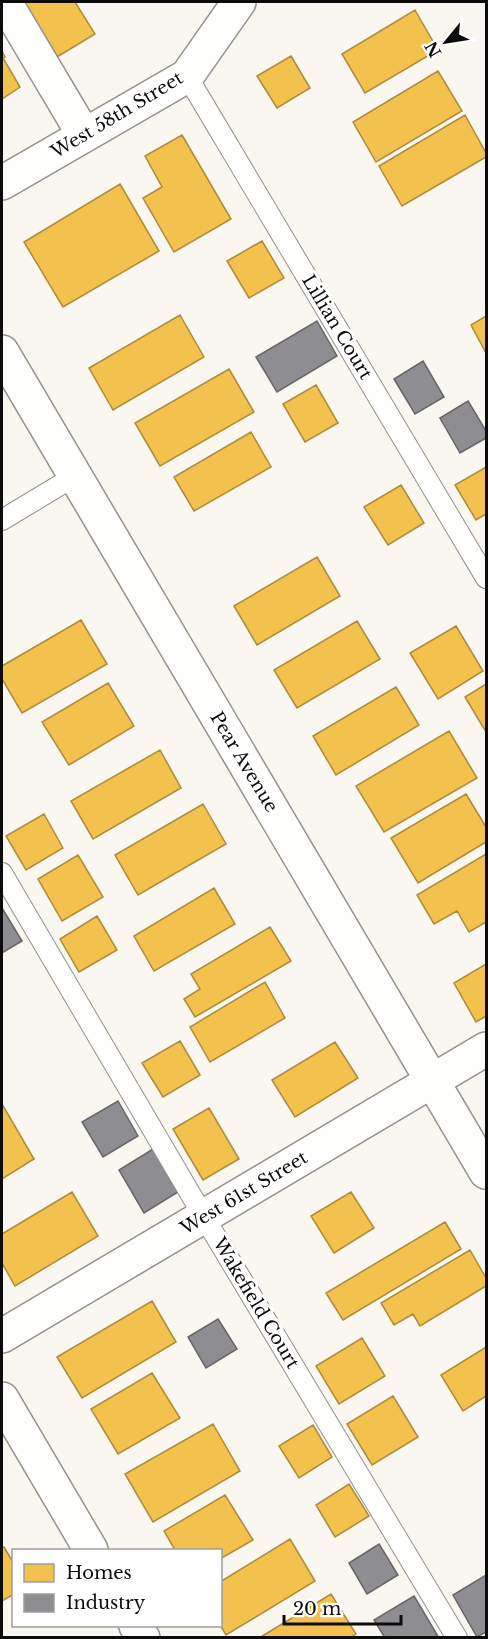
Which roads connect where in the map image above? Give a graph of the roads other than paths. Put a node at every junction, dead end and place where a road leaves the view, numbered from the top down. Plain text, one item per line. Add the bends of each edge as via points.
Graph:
1 (5, 2) edge
2 (239, 2) edge
3 (187, 76) junction
4 (84, 135) junction
5 (2, 183) edge
6 (2, 352) edge
7 (75, 476) junction
8 (2, 520) edge
9 (486, 578) edge
10 (2, 873) edge
11 (486, 1049) edge
12 (433, 1081) junction
13 (486, 1172) edge
14 (204, 1217) junction
15 (2, 1335) edge
16 (2, 1399) edge
17 (90, 1549) edge
18 (457, 1638) edge

1 - 4 street
2 - 3 street, West 58th Street
3 - 4 street, West 58th Street
3 - 9 lane, Lillian Court
4 - 5 street, West 58th Street
6 - 7 street, Pear Avenue
7 - 8 lane
7 - 12 street, Pear Avenue
10 - 14 lane, Wakefield Court
11 - 12 street, West 61st Street
12 - 13 street, Pear Avenue
12 - 14 street, West 61st Street
14 - 15 street, West 61st Street
14 - 18 lane, Wakefield Court
16 - 17 street

